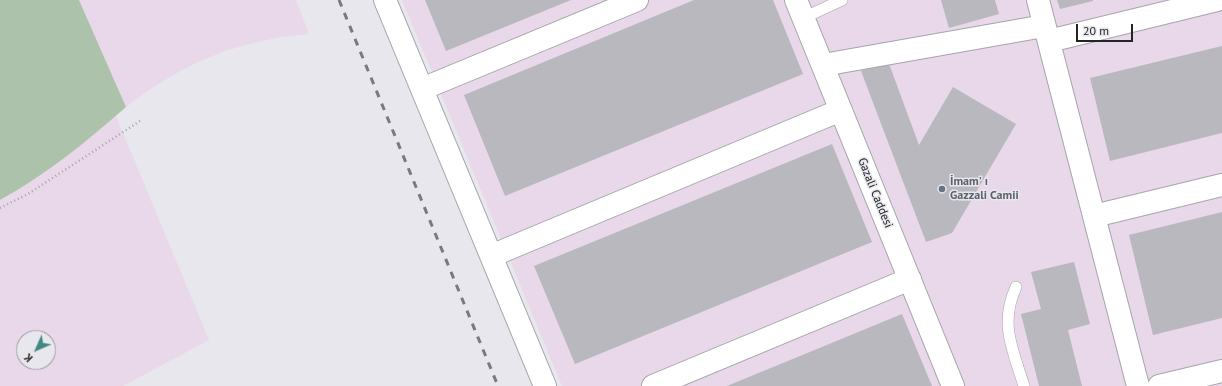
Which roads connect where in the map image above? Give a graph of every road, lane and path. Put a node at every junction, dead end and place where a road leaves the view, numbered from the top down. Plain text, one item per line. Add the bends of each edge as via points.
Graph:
1 (385, 0) edge
2 (637, 0) edge
3 (842, 0) edge
4 (1038, 0) edge
5 (1217, 0) edge
6 (800, 9) edge
7 (1047, 33) junction
8 (823, 65) junction
9 (422, 89) junction
10 (841, 110) junction
11 (140, 121) dead end
12 (1222, 185) edge
13 (0, 208) edge
14 (1094, 216) junction
15 (491, 256) junction
16 (910, 279) junction
17 (1016, 287) dead end
18 (1222, 371) edge
19 (545, 386) edge
20 (653, 386) edge
21 (953, 386) edge
22 (1024, 386) edge
23 (1138, 386) edge
24 (1159, 386) edge

1 - 9 street
2 - 9 street
3 - 6 lane
4 - 7 street
5 - 7 street
6 - 8 street, Gazali Caddesi
7 - 8 street
7 - 14 street
8 - 10 street, Gazali Caddesi
9 - 15 street
10 - 15 street
10 - 16 street, Gazali Caddesi
11 - 13 path via 28,194
12 - 14 street
14 - 23 street
15 - 19 street
16 - 20 street
16 - 21 street, Gazali Caddesi
17 - 22 lane via 1009,305 1008,328
18 - 24 street

